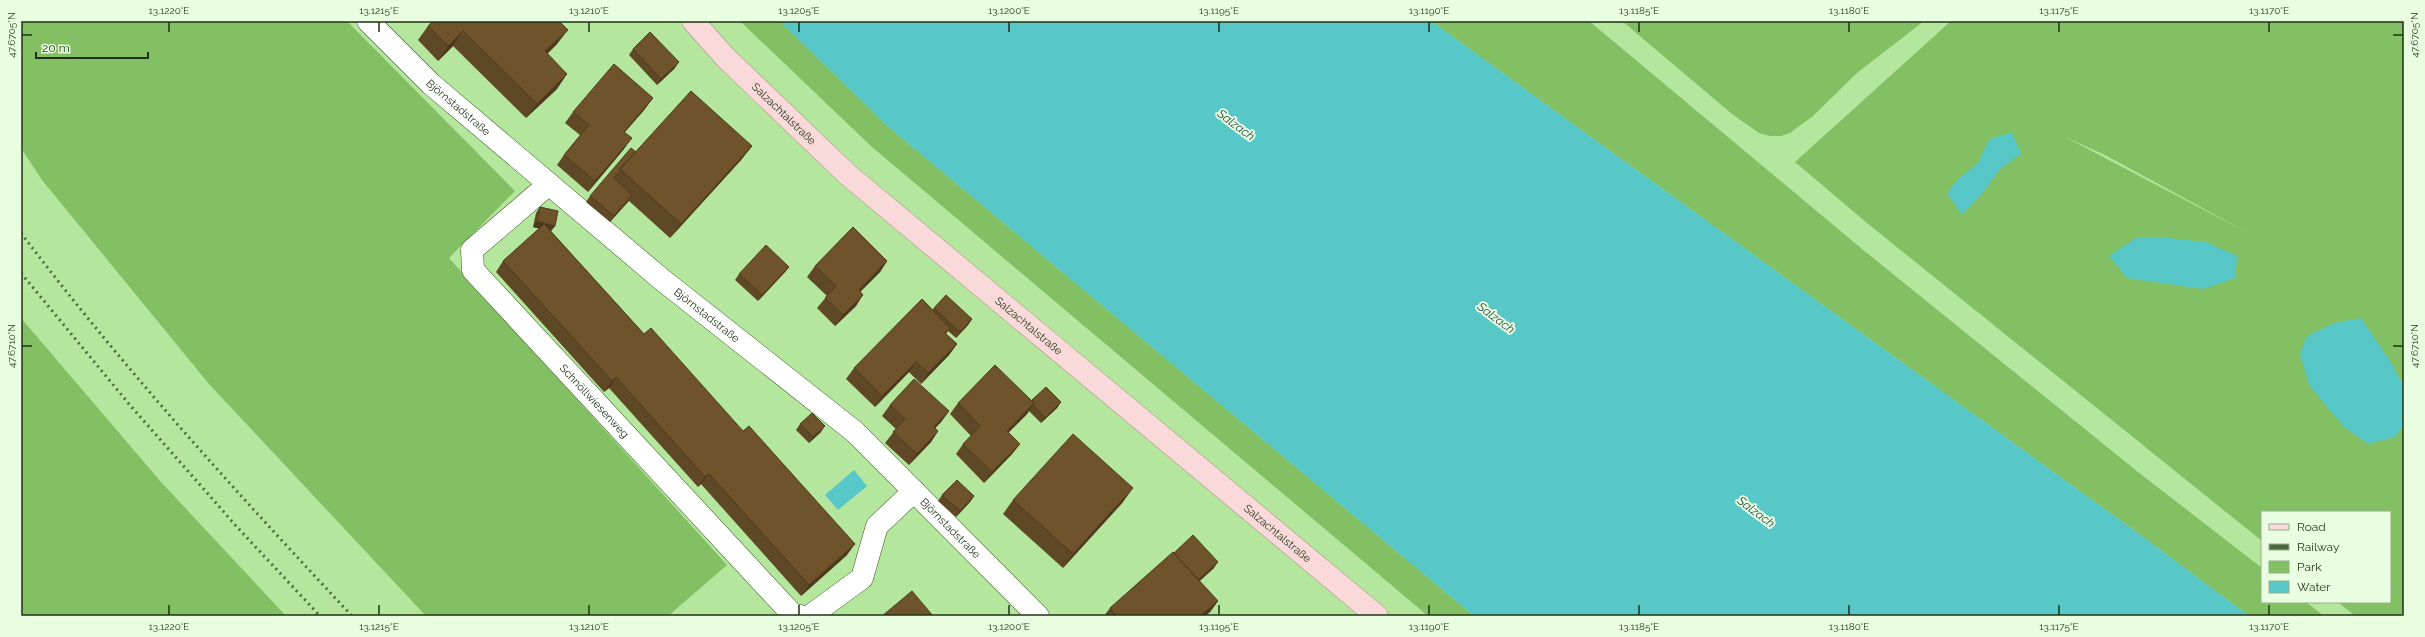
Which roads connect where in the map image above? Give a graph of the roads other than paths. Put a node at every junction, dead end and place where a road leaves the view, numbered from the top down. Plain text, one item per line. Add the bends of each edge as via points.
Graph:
1 (368, 21) edge
2 (693, 21) edge
3 (550, 184) junction
4 (914, 491) junction
5 (800, 616) edge
6 (810, 616) edge
7 (1038, 616) edge
8 (1377, 616) edge

1 - 3 street, Björnstadstraße via 432,84
2 - 8 main road, Salzachtalstraße via 726,58 847,174
3 - 4 street, Björnstadstraße via 660,278 855,432
3 - 5 street, Schnöllwiesenweg via 472,250 474,270 788,609 794,615
4 - 6 street via 877,526 862,578
4 - 7 street, Björnstadstraße

